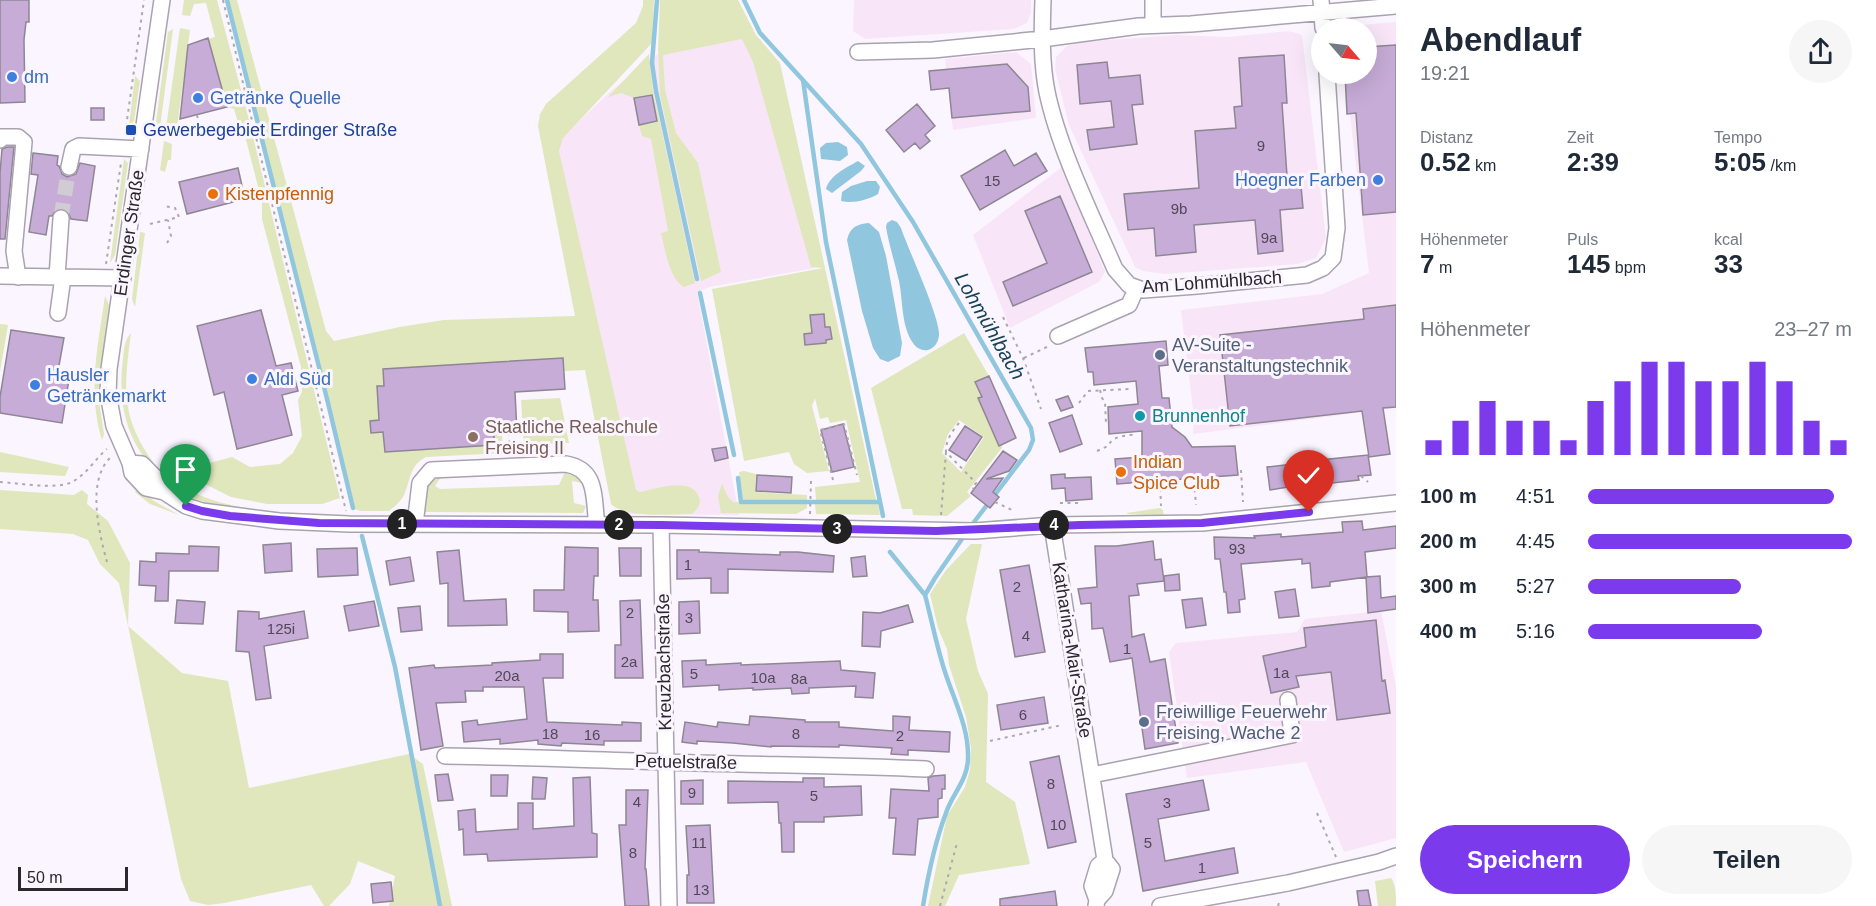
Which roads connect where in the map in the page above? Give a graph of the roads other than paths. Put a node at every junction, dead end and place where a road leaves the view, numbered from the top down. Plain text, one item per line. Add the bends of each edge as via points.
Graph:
1 (162, 0) edge
2 (1042, 0) edge
3 (1154, 0) edge
4 (1396, 6) edge
5 (1322, 14) edge
6 (1154, 25) junction
7 (1042, 39) junction
8 (858, 52) dead end
9 (1328, 84) edge
10 (0, 138) edge
11 (141, 149) junction
12 (69, 167) tunnel mouth
13 (61, 218) tunnel mouth
14 (0, 276) edge
15 (18, 277) junction
16 (60, 277) junction
17 (123, 278) junction
18 (1136, 289) junction
19 (58, 313) dead end
20 (1057, 339) road end
21 (1396, 503) edge
22 (415, 524) junction
23 (597, 525) junction
24 (661, 525) junction
25 (1052, 525) junction
26 (1288, 700) dead end
27 (445, 756) dead end
28 (666, 762) junction
29 (926, 769) dead end
30 (1092, 775) junction
31 (1396, 856) edge
32 (1097, 904) edge
33 (669, 906) edge
34 (1160, 906) edge

1 - 11 street, Erdinger Straße
2 - 7 street, Am Lohmühlbach
3 - 6 street
4 - 5 street
5 - 6 street
6 - 7 street
7 - 8 street via 933,50
7 - 18 street, Am Lohmühlbach via 1047,92 1075,176 1115,269
9 - 18 street, Am Lohmühlbach via 1337,228 1333,258 1307,275
10 - 15 street via 18,137 24,142 14,251
11 - 12 street via 79,146 73,149
11 - 17 street, Erdinger Straße
13 - 16 street
14 - 15 street
15 - 16 street
16 - 17 street
16 - 19 street
17 - 22 street, Erdinger Straße via 110,369 110,411 130,463 142,464 164,492 194,509 230,516 319,523
18 - 20 street via 1129,305
21 - 25 street, Erdinger Straße via 1202,523
22 - 23 street, Erdinger Straße
22 - 23 street via 420,483 431,470 566,464 583,470 590,478
23 - 24 street, Erdinger Straße
24 - 25 street, Erdinger Straße via 947,526 975,531
24 - 28 street, Kreuzbachstraße
25 - 30 street, Katharina-Mair-Straße
26 - 30 street via 1292,735
27 - 28 street, Petuelstraße
28 - 29 street, Petuelstraße
28 - 33 street, Kreuzbachstraße
30 - 32 street, Katharina-Mair-Straße via 1105,860 1112,869 1106,891
31 - 34 street via 1288,883

